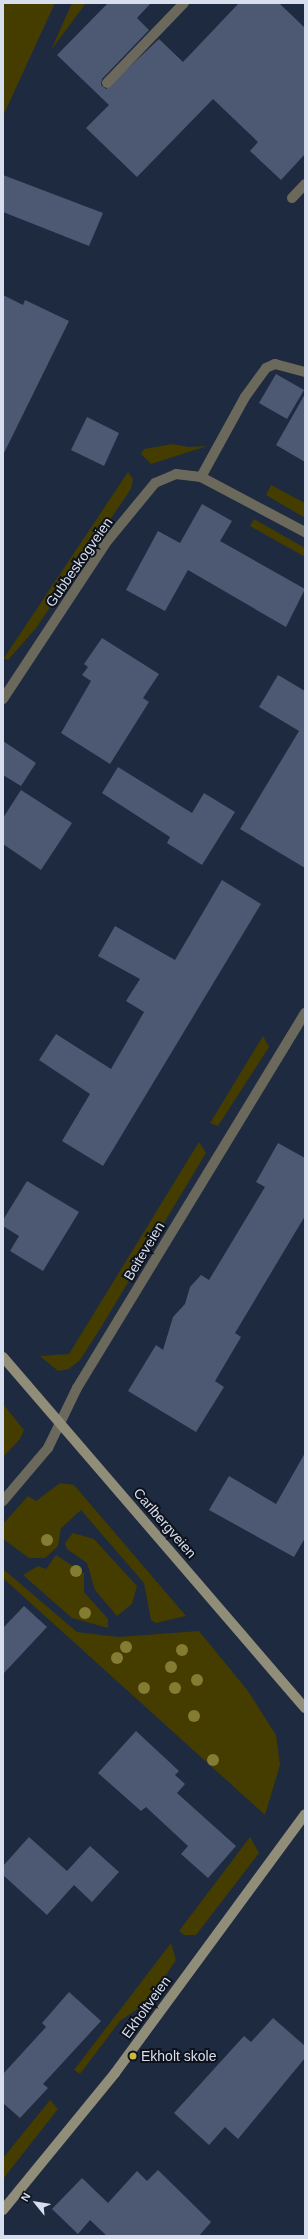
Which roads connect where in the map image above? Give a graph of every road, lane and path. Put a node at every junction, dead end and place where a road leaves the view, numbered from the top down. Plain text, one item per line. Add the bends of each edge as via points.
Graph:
1 (184, 3) edge
2 (107, 83) dead end
3 (305, 184) edge
4 (292, 198) dead end
5 (305, 372) edge
6 (201, 477) junction
7 (305, 532) edge
8 (3, 699) edge
9 (305, 1013) edge
10 (3, 1357) edge
11 (61, 1424) junction
12 (3, 1501) edge
13 (305, 1708) edge
14 (305, 1814) edge
15 (3, 2210) edge

1 - 2 street
3 - 4 street
5 - 6 street via 275,364 266,368 245,397
6 - 7 street, Gubbeskogveien
6 - 8 street, Gubbeskogveien via 176,474 155,483 108,540
9 - 11 street, Beiteveien via 77,1388
10 - 11 street, Carlbergveien
11 - 12 street, Beiteveien via 48,1448
11 - 13 street, Carlbergveien
14 - 15 street, Ekholtveien via 115,2073

